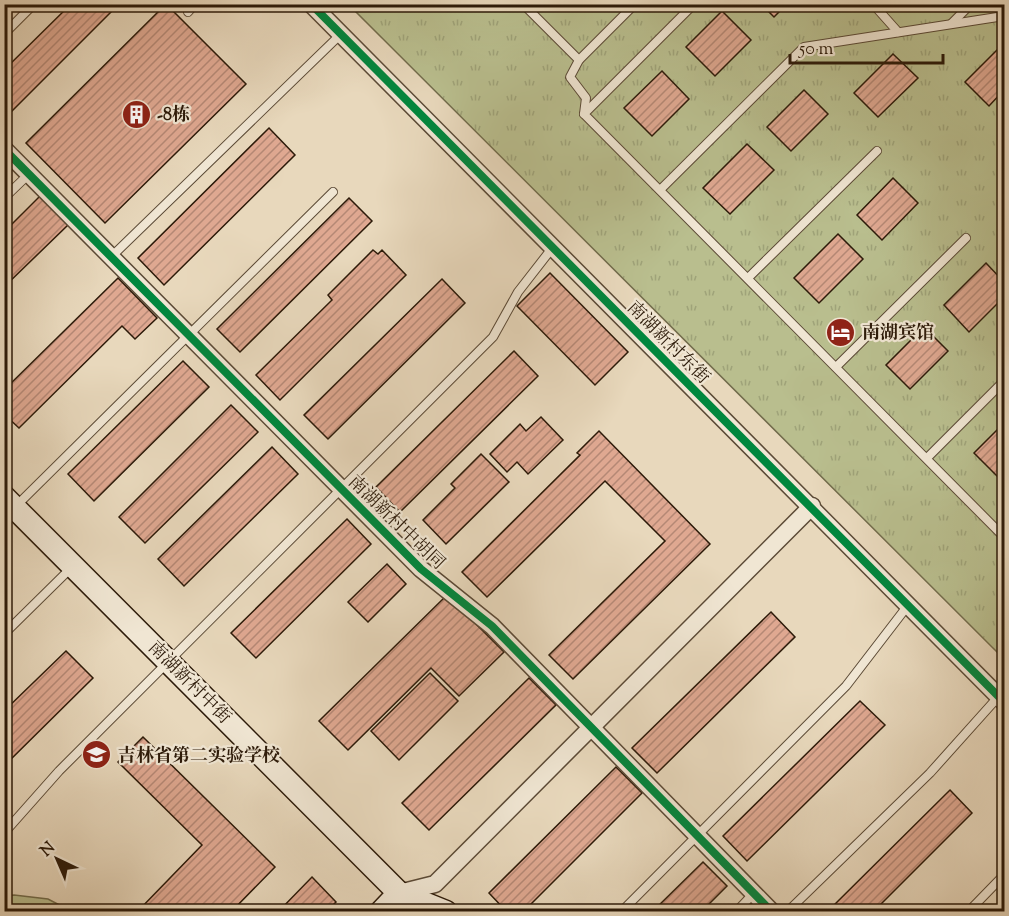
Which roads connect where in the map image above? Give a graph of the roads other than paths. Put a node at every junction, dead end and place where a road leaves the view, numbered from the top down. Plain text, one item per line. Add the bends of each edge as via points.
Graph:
1 (34, 4) edge
2 (195, 4) edge
3 (311, 4) edge
4 (523, 4) edge
5 (635, 4) edge
6 (694, 4) edge
7 (873, 4) edge
8 (971, 4) edge
9 (1000, 4) edge
10 (1005, 9) edge
11 (188, 12) dead end
12 (1005, 16) edge
13 (951, 24) junction
14 (898, 32) junction
15 (4, 34) edge
16 (341, 34) junction
17 (579, 60) junction
18 (584, 114) junction
19 (4, 149) edge
20 (877, 151) dead end
21 (29, 174) junction
22 (660, 190) junction
23 (333, 192) dead end
24 (4, 198) edge
25 (966, 238) dead end
26 (553, 247) junction
27 (111, 257) junction
28 (748, 278) junction
29 (189, 335) junction
30 (836, 367) junction
31 (1005, 381) edge
32 (927, 458) junction
33 (342, 489) junction
34 (812, 506) junction
35 (8, 508) edge
36 (1005, 537) edge
37 (74, 565) junction
38 (909, 604) junction
39 (4, 634) edge
40 (170, 662) junction
41 (1002, 699) edge
42 (590, 728) junction
43 (4, 833) edge
44 (697, 836) junction
45 (1005, 874) edge
46 (754, 893) junction
47 (404, 902) edge
48 (381, 912) edge
49 (446, 912) edge
50 (621, 912) edge
51 (736, 912) edge
52 (772, 912) edge
53 (786, 912) edge
54 (968, 912) edge

1 - 15 lane
2 - 11 lane
3 - 16 street, 南湖新村东街
4 - 17 lane
5 - 17 lane
6 - 18 lane
7 - 14 lane
8 - 13 lane
9 - 10 lane
12 - 13 lane
13 - 14 lane
14 - 22 lane via 804,46
16 - 26 street, 南湖新村东街
16 - 27 lane
17 - 18 lane via 570,77 586,98
18 - 22 lane
19 - 21 street, 南湖新村中胡同
20 - 28 lane
21 - 24 lane
21 - 27 street, 南湖新村中胡同
22 - 28 lane
23 - 29 lane
25 - 30 lane
26 - 33 lane via 518,292 494,337
26 - 34 street, 南湖新村东街
27 - 29 street, 南湖新村中胡同
28 - 30 lane
29 - 33 street, 南湖新村中胡同
29 - 35 lane
30 - 32 lane
31 - 32 lane
32 - 36 lane
33 - 40 lane
33 - 42 street, 南湖新村中胡同 via 421,569 492,626
34 - 38 street, 南湖新村东街
34 - 42 street
35 - 37 street, 南湖新村中街
37 - 39 lane
37 - 40 street, 南湖新村中街
38 - 41 street, 南湖新村东街
38 - 44 lane via 846,686
40 - 43 lane via 59,771
40 - 47 street, 南湖新村中街
41 - 53 lane
42 - 44 street, 南湖新村中胡同
42 - 47 street via 435,884
44 - 46 street, 南湖新村中胡同
44 - 50 lane
45 - 54 lane
46 - 51 lane
46 - 52 street, 南湖新村中胡同
47 - 48 street
47 - 49 street, 南湖新村中街

